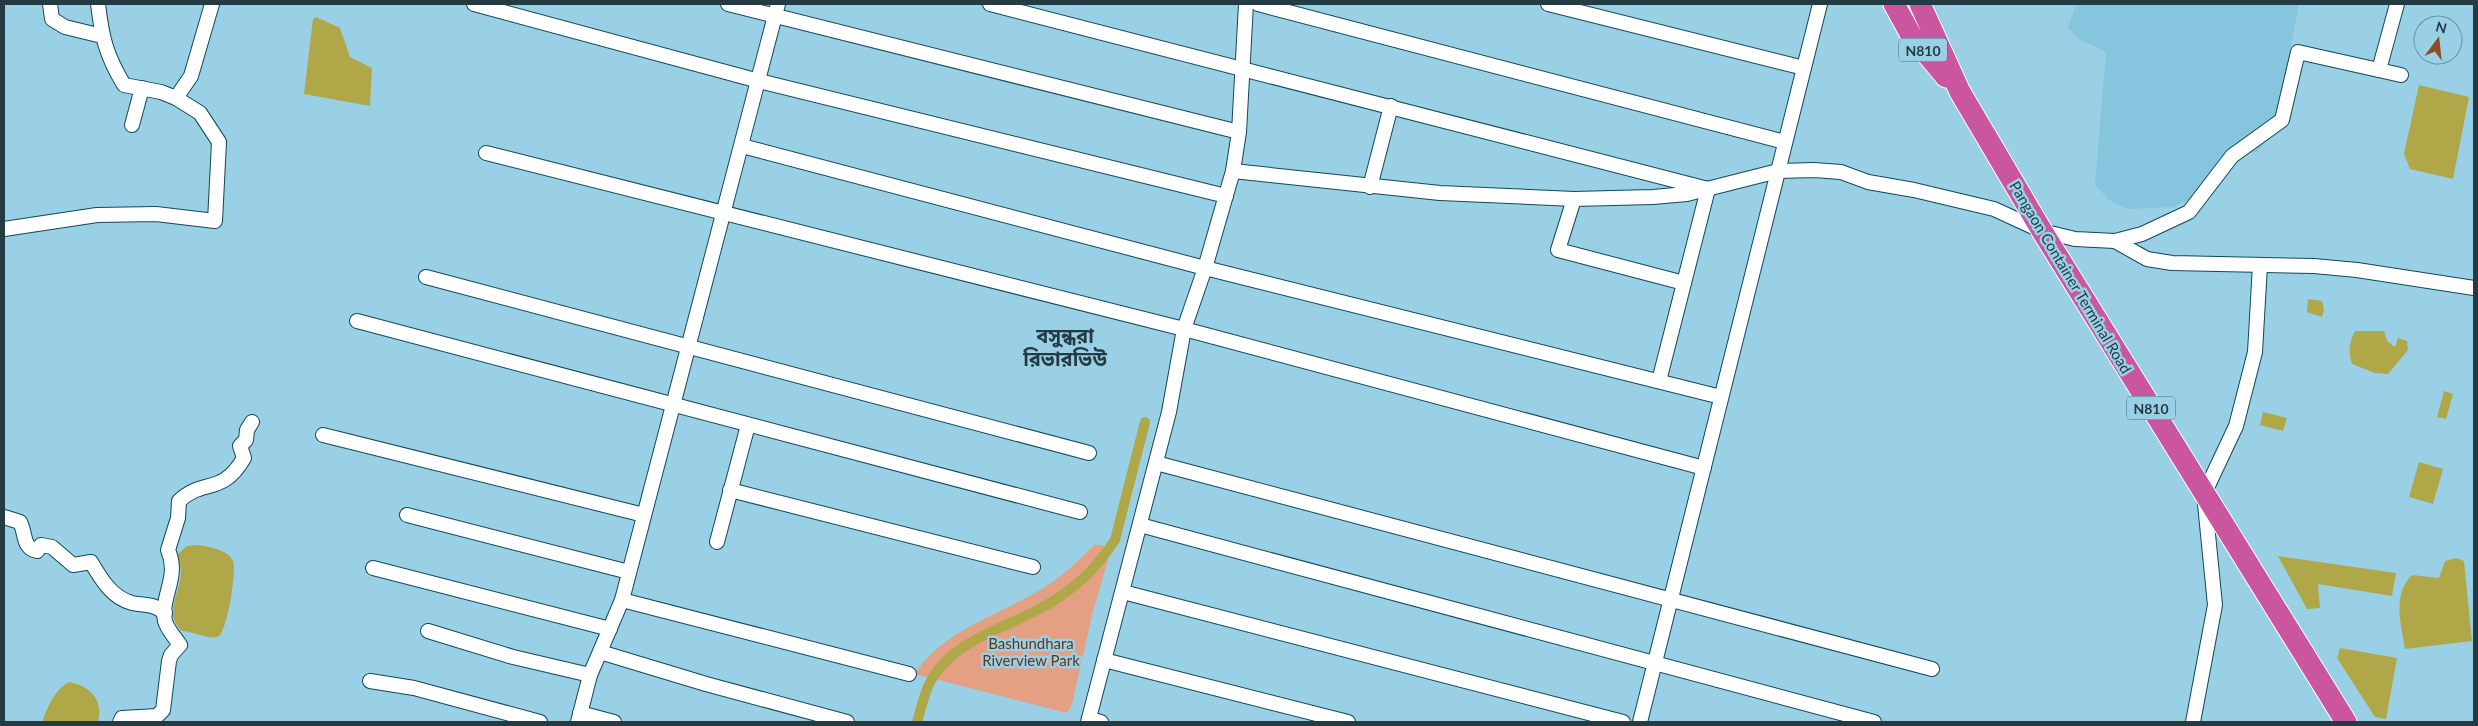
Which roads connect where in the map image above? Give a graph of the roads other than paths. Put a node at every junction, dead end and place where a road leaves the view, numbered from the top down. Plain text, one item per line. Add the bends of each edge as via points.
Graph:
1 (50, 4) edge
2 (98, 4) edge
3 (212, 4) edge
4 (474, 4) edge
5 (728, 4) edge
6 (990, 4) edge
7 (1246, 4) edge
8 (1258, 4) edge
9 (1548, 4) edge
10 (1820, 4) edge
11 (1894, 4) edge
12 (1920, 4) edge
13 (2397, 4) edge
14 (777, 10) edge
15 (102, 36) junction
16 (1244, 68) junction
17 (1804, 68) junction
18 (2379, 70) junction
19 (2401, 75) dead end
20 (759, 81) junction
21 (142, 88) junction
22 (1960, 92) junction
23 (176, 98) junction
24 (1391, 106) junction
25 (132, 125) dead end
26 (1239, 132) junction
27 (1785, 142) junction
28 (742, 146) junction
29 (486, 153) dead end
30 (1233, 171) junction
31 (1778, 171) junction
32 (1370, 187) junction
33 (1708, 189) junction
34 (1226, 196) junction
35 (1574, 199) junction
36 (724, 212) junction
37 (4, 229) edge
38 (2042, 231) junction
39 (2115, 240) junction
40 (2260, 265) junction
41 (1205, 268) junction
42 (426, 277) dead end
43 (1684, 283) junction
44 (2474, 288) edge
45 (357, 321) dead end
46 (1184, 329) junction
47 (688, 347) junction
48 (1660, 381) junction
49 (1722, 397) junction
50 (673, 405) junction
51 (252, 422) dead end
52 (748, 424) junction
53 (323, 436) dead end
54 (1089, 453) dead end
55 (1156, 463) junction
56 (1704, 468) junction
57 (730, 490) junction
58 (2204, 494) junction
59 (1080, 512) dead end
60 (407, 515) dead end
61 (644, 515) junction
62 (4, 516) edge
63 (1140, 525) junction
64 (717, 542) dead end
65 (1033, 567) dead end
66 (373, 568) dead end
67 (629, 572) junction
68 (1123, 592) junction
69 (622, 600) junction
70 (1671, 600) junction
71 (165, 612) junction
72 (610, 629) junction
73 (428, 631) dead end
74 (600, 652) junction
75 (1104, 660) junction
76 (1654, 664) junction
77 (1932, 669) dead end
78 (909, 674) dead end
79 (590, 675) junction
80 (370, 681) dead end
81 (579, 718) edge
82 (1093, 721) edge
83 (120, 722) edge
84 (540, 722) edge
85 (614, 722) edge
86 (847, 722) edge
87 (1348, 722) edge
88 (1623, 722) edge
89 (1640, 722) edge
90 (1874, 722) edge
91 (2193, 722) edge
92 (2346, 722) edge

1 - 15 street via 52,19 65,27
2 - 15 street
3 - 23 street via 191,76
4 - 20 street
5 - 14 street
6 - 16 street
7 - 16 street
8 - 27 street
9 - 17 street
10 - 17 street
11 - 22 highway, N810 via 1910,35
12 - 22 highway, Pangaon Container Terminal Road / N810
13 - 18 street
14 - 20 street
14 - 26 street
15 - 21 street via 110,62 124,85
16 - 24 street
16 - 26 street
17 - 27 street
18 - 19 street
18 - 39 street via 2298,52 2282,120 2232,156 2188,212 2142,234
20 - 28 street
20 - 34 street
21 - 23 street
21 - 25 street
22 - 38 highway, Pangaon Container Terminal Road / N810
23 - 37 street via 200,113 219,142 215,222 156,214 97,215
24 - 32 street
24 - 33 street
26 - 30 street
27 - 31 street
28 - 36 street
28 - 41 street
29 - 36 street
30 - 32 street
30 - 34 street
31 - 33 street
31 - 38 street via 1840,172 1868,182 1994,210
31 - 49 street
32 - 35 street
33 - 35 street via 1653,198
33 - 43 street
34 - 41 street
35 - 43 street via 1558,250
36 - 46 street
36 - 47 street
38 - 39 street via 2075,239
38 - 58 highway, Pangaon Container Terminal Road / N810
39 - 40 street via 2146,259 2172,263
40 - 44 street via 2357,270
40 - 58 street via 2255,352 2236,426
41 - 46 street
41 - 48 street
42 - 47 street
43 - 48 street
45 - 50 street
46 - 55 street
46 - 56 street
47 - 50 street
47 - 54 street
48 - 49 street
49 - 56 street
50 - 52 street
50 - 61 street
51 - 71 street via 246,440 240,446 244,458 234,474 218,485 188,492 179,502 178,518 168,550 173,576
52 - 57 street
52 - 59 street
53 - 61 street
55 - 63 street
55 - 70 street
56 - 70 street
57 - 64 street
57 - 65 street
58 - 91 street via 2214,605
58 - 92 highway, Pangaon Container Terminal Road / N810
60 - 67 street
61 - 67 street
62 - 71 street via 20,522 31,550 37,551 41,545 52,547 73,565 91,562 116,597 154,604
63 - 68 street
63 - 76 street
66 - 72 street
67 - 69 street
68 - 75 street
68 - 88 street
69 - 72 street
69 - 78 street
70 - 76 street
70 - 77 street
71 - 83 street via 165,621 180,645 169,661 163,710 156,716 122,718
72 - 74 street
73 - 79 street
74 - 79 street
74 - 86 street
75 - 82 street
75 - 87 street
76 - 89 street
76 - 90 street
79 - 81 street
80 - 84 street via 414,688
81 - 85 street

